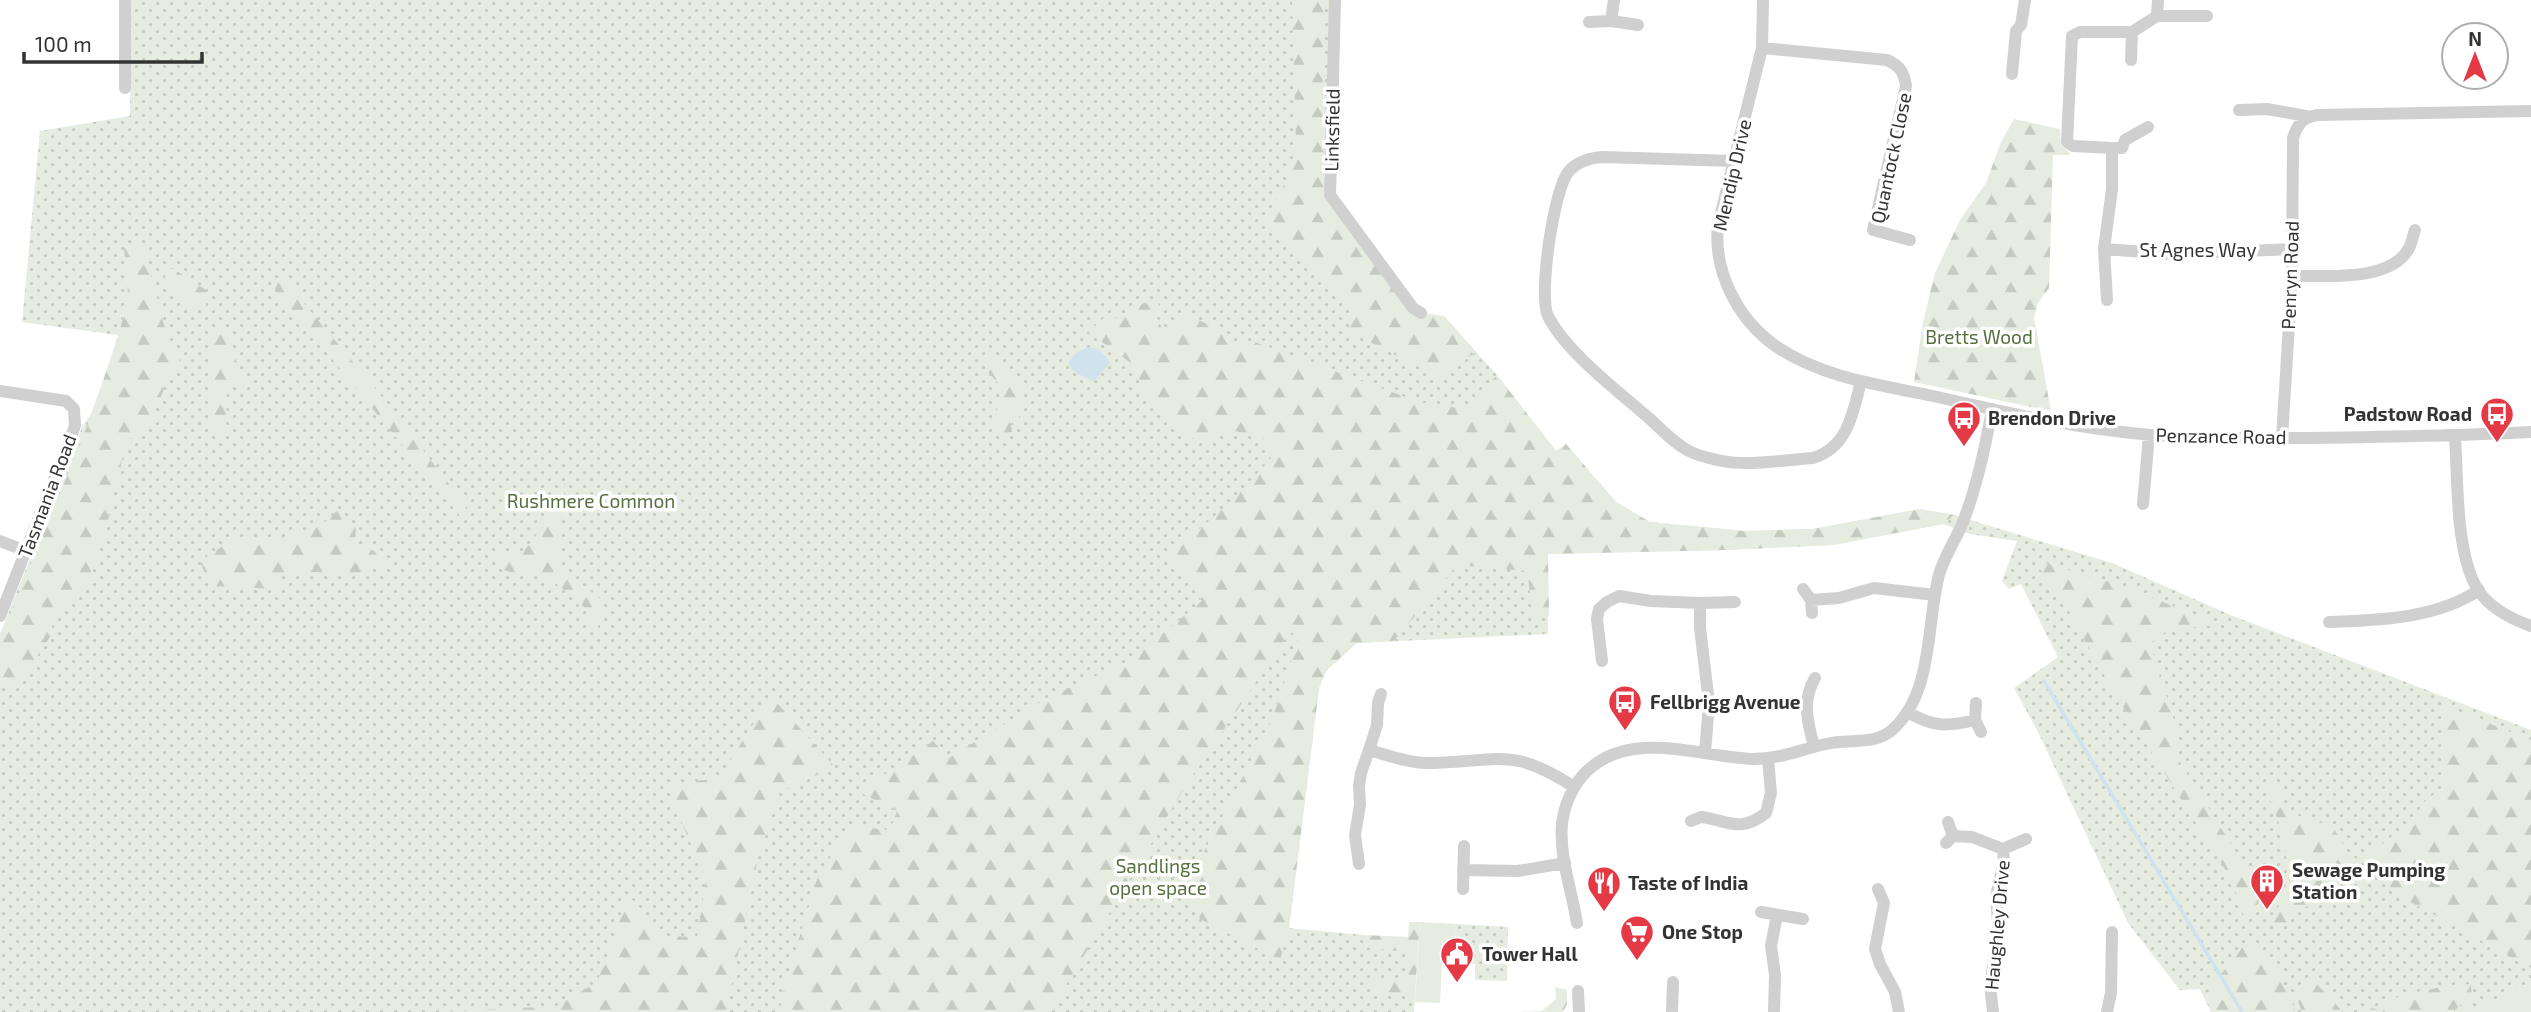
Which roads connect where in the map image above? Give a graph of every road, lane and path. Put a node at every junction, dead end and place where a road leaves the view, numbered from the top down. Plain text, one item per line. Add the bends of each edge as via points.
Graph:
1 (125, 0) edge
2 (1335, 0) edge
3 (1614, 0) edge
4 (1763, 0) edge
5 (2025, 0) edge
6 (2158, 0) edge
7 (2157, 16) junction
8 (2207, 16) dead end
9 (1589, 22) dead end
10 (1611, 22) junction
11 (1638, 25) dead end
12 (2132, 32) junction
13 (1762, 48) junction
14 (2131, 60) dead end
15 (2012, 75) dead end
16 (125, 88) dead end
17 (2239, 110) dead end
18 (2531, 111) edge
19 (2306, 116) junction
20 (2148, 127) dead end
21 (2112, 148) junction
22 (1734, 161) junction
23 (2415, 230) dead end
24 (1910, 240) dead end
25 (2104, 249) junction
26 (2292, 249) junction
27 (2292, 276) junction
28 (2107, 300) dead end
29 (1421, 313) dead end
30 (1861, 381) junction
31 (0, 391) edge
32 (1916, 392) joint
33 (1992, 409) junction
34 (2531, 432) edge
35 (2149, 435) junction
36 (2455, 436) junction
37 (2282, 438) junction
38 (2143, 504) dead end
39 (0, 541) edge
40 (26, 551) junction
41 (1803, 589) dead end
42 (2479, 590) junction
43 (1935, 594) junction
44 (1735, 602) dead end
45 (1700, 603) junction
46 (0, 616) edge
47 (2329, 622) dead end
48 (2531, 626) edge
49 (1601, 665) dead end
50 (1815, 678) dead end
51 (1381, 694) dead end
52 (1976, 703) dead end
53 (1907, 712) junction
54 (1814, 747) junction
55 (1369, 750) junction
56 (1704, 753) junction
57 (1768, 758) junction
58 (1574, 787) junction
59 (1691, 821) dead end
60 (1948, 822) dead end
61 (2026, 839) dead end
62 (1464, 846) dead end
63 (2003, 849) junction
64 (1565, 863) junction
65 (1359, 864) dead end
66 (1464, 870) junction
67 (1463, 889) dead end
68 (1878, 889) dead end
69 (1761, 912) dead end
70 (1777, 915) junction
71 (1803, 919) dead end
72 (1577, 923) dead end
73 (2112, 932) dead end
74 (1673, 982) dead end
75 (1578, 991) dead end
76 (1579, 1012) edge
77 (1672, 1012) edge
78 (1774, 1012) edge
79 (1899, 1012) edge
80 (1993, 1012) edge
81 (2107, 1012) edge

1 - 16 street
2 - 29 street, Linksfield via 1330,195
3 - 10 street
4 - 13 street, Mendip Drive
5 - 15 street via 2016,31
6 - 7 street
7 - 8 street
7 - 12 street
9 - 10 street
10 - 11 street
12 - 14 street
12 - 21 street via 2072,36 2067,142
13 - 22 street, Mendip Drive
13 - 24 street, Quantock Close via 1887,60 1898,65 1906,86 1873,230
17 - 19 street
18 - 19 street
19 - 26 street, Penryn Road via 2293,138
20 - 21 street via 2125,140 2122,148
21 - 25 street
22 - 30 street, Mendip Drive via 1717,238 1718,260 1733,299 1776,346 1811,365
22 - 30 street via 1602,157 1577,164 1559,188 1544,281 1547,314 1573,349 1623,396 1690,452 1714,460 1750,463 1822,455 1845,432
23 - 27 street via 2410,248 2385,268 2360,274
25 - 26 street, St Agnes Way via 2171,254
25 - 28 street
26 - 27 street, Penryn Road
27 - 37 street, Penryn Road
30 - 32 street, Mendip Drive
31 - 40 street, Tasmania Road via 66,401 74,409 75,426
32 - 33 street, Penzance Road
33 - 35 street, Penzance Road
33 - 43 street via 1964,521
34 - 36 street, Penzance Road
35 - 37 street, Penzance Road
35 - 38 street
36 - 37 street, Penzance Road
36 - 42 street via 2463,546
39 - 40 street
40 - 46 street, Tasmania Road
41 - 43 street via 1812,606 1874,588
42 - 47 street via 2428,611
42 - 48 street via 2504,614
43 - 53 street via 1921,681
44 - 45 street
45 - 49 street via 1619,596 1607,601 1597,620
45 - 56 street via 1709,703
50 - 54 street via 1806,693
51 - 55 street via 1371,711 1377,725
52 - 53 street via 1978,726 1935,724
53 - 54 street via 1879,738
54 - 57 street
55 - 58 street via 1431,763 1485,758 1525,761
55 - 65 street via 1359,786 1355,835
56 - 57 street
56 - 58 street via 1622,751 1600,760
57 - 59 street via 1771,793 1766,813 1744,824 1721,823 1709,811
58 - 64 street via 1562,825
60 - 63 street, Haughley Drive via 1949,839 1972,837
61 - 63 street
62 - 66 street
63 - 80 street, Haughley Drive via 1990,985
64 - 66 street via 1518,871
64 - 72 street
66 - 67 street
68 - 79 street via 1890,903 1875,949
69 - 70 street
70 - 71 street
70 - 78 street via 1771,946
73 - 81 street
74 - 77 street
75 - 76 street

